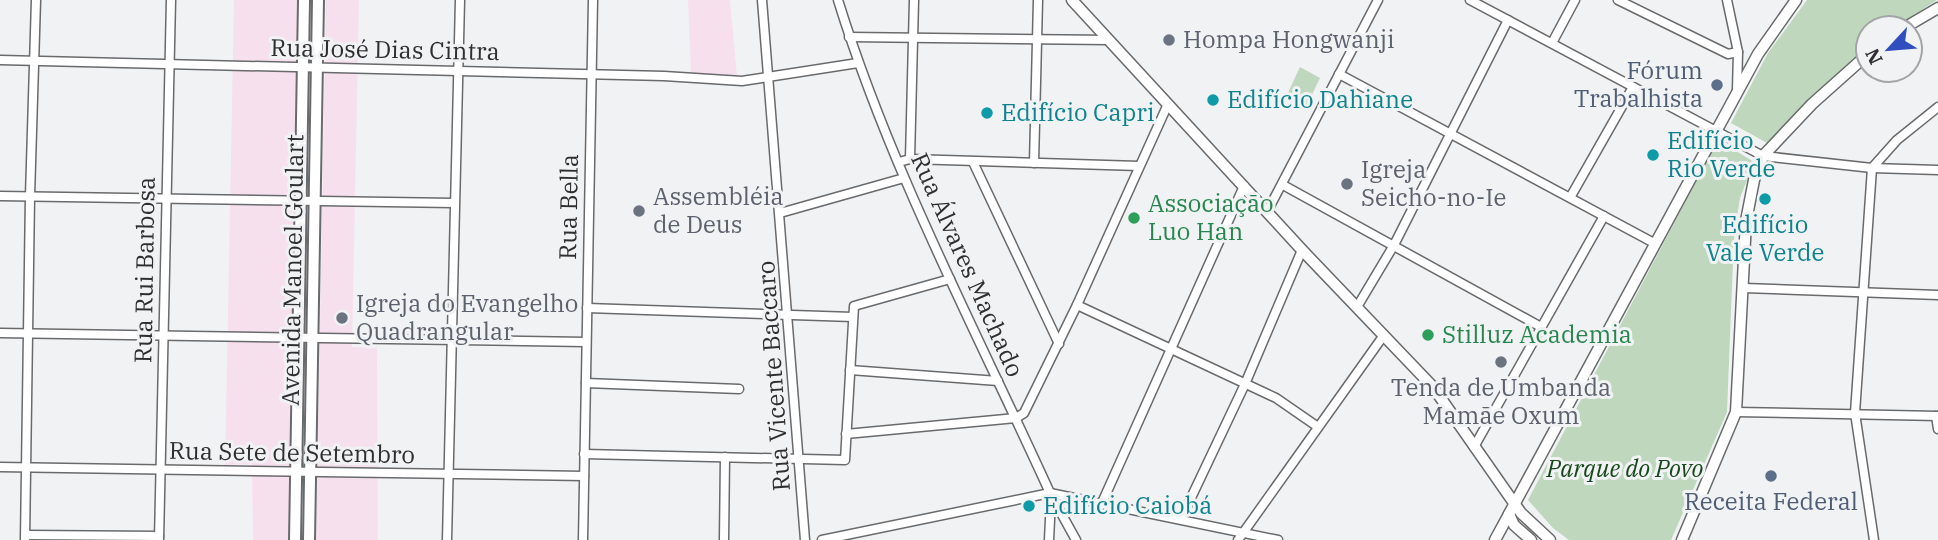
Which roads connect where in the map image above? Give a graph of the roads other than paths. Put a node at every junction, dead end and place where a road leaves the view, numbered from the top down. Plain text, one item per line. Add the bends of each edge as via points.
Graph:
1 (36, 0) edge
2 (171, 0) edge
3 (304, 0) edge
4 (318, 0) edge
5 (460, 0) edge
6 (593, 0) edge
7 (762, 0) edge
8 (838, 0) edge
9 (914, 0) edge
10 (1038, 0) edge
11 (1072, 0) edge
12 (1378, 0) edge
13 (1470, 0) edge
14 (1575, 0) edge
15 (1619, 0) edge
16 (1727, 0) edge
17 (1796, 0) edge
18 (1508, 20) junction
19 (849, 37) junction
20 (913, 38) junction
21 (1037, 39) junction
22 (1109, 40) junction
23 (1552, 43) junction
24 (1738, 52) junction
25 (1758, 54) junction
26 (0, 60) edge
27 (34, 61) junction
28 (858, 63) junction
29 (169, 64) junction
30 (1854, 66) edge
31 (303, 67) junction
32 (317, 67) junction
33 (457, 71) junction
34 (591, 74) junction
35 (1339, 74) junction
36 (768, 78) junction
37 (1633, 87) junction
38 (1737, 93) junction
39 (1168, 103) junction
40 (1938, 107) edge
41 (1716, 131) junction
42 (1452, 133) junction
43 (1763, 156) junction
44 (910, 159) junction
45 (899, 162) junction
46 (973, 162) junction
47 (1034, 163) junction
48 (1139, 166) junction
49 (1872, 168) junction
50 (1938, 170) edge
51 (904, 178) junction
52 (1283, 184) junction
53 (1244, 186) junction
54 (0, 196) edge
55 (30, 196) junction
56 (1571, 197) junction
57 (166, 198) junction
58 (300, 200) junction
59 (316, 200) junction
60 (454, 203) junction
61 (1267, 212) junction
62 (780, 213) junction
63 (1604, 216) junction
64 (1654, 243) junction
65 (1394, 245) junction
66 (1303, 250) junction
67 (950, 279) junction
68 (1744, 288) junction
69 (1864, 292) junction
70 (1938, 295) edge
71 (1077, 305) junction
72 (1357, 307) junction
73 (587, 308) junction
74 (789, 316) junction
75 (853, 317) junction
76 (1541, 327) junction
77 (0, 333) edge
78 (30, 334) junction
79 (163, 335) junction
80 (1384, 335) junction
81 (298, 336) junction
82 (312, 336) junction
83 (451, 340) junction
84 (586, 342) junction
85 (1059, 344) junction
86 (1171, 349) junction
87 (850, 370) junction
88 (998, 381) junction
89 (586, 383) junction
90 (1245, 384) junction
91 (739, 389) dead end
92 (1736, 412) junction
93 (1855, 414) junction
94 (1937, 416) edge
95 (1016, 418) junction
96 (1318, 428) junction
97 (1938, 429) edge
98 (846, 434) junction
99 (1474, 447) junction
100 (584, 454) junction
101 (725, 457) junction
102 (799, 459) junction
103 (0, 467) edge
104 (27, 467) junction
105 (160, 470) junction
106 (296, 472) junction
107 (310, 472) junction
108 (449, 474) junction
109 (584, 476) junction
110 (1050, 493) junction
111 (1514, 503) junction
112 (1101, 505) junction
113 (1509, 513) junction
114 (1181, 519) junction
115 (1241, 536) edge
116 (26, 537) edge
117 (159, 538) edge
118 (295, 540) edge
119 (309, 540) edge
120 (447, 540) edge
121 (583, 540) edge
122 (724, 540) edge
123 (805, 540) edge
124 (821, 540) edge
125 (1049, 540) edge
126 (1076, 540) edge
127 (1278, 540) edge
128 (1495, 540) edge
129 (1531, 540) edge
130 (1550, 540) edge
131 (1682, 540) edge
132 (1874, 540) edge

1 - 27 street
2 - 29 street, Rua Rui Barbosa
3 - 31 main road, Avenida Manoel Goulart
4 - 32 main road, Avenida Manoel Goulart
5 - 33 street
6 - 34 street, Rua Bella
7 - 36 street, Rua Vicente Baccaro
8 - 19 street, Rua Álvares Machado
9 - 20 street
10 - 21 street
11 - 22 street
12 - 35 street
13 - 18 street
14 - 23 street
15 - 24 street via 1728,54
16 - 24 street
17 - 25 street
18 - 23 street
18 - 42 street
19 - 20 street
19 - 28 street, Rua Álvares Machado
20 - 21 street
20 - 44 street
21 - 22 street
21 - 47 street
22 - 39 street
23 - 37 street
24 - 25 street via 1747,58
24 - 38 street
25 - 38 street
26 - 27 street, Rua José Dias Cintra
27 - 29 street, Rua José Dias Cintra
27 - 55 street
28 - 36 street, Rua José Dias Cintra
28 - 45 street, Rua Álvares Machado
29 - 31 street, Rua José Dias Cintra
29 - 57 street, Rua Rui Barbosa
30 - 43 street
31 - 32 street, Rua José Dias Cintra
31 - 58 main road, Avenida Manoel Goulart
32 - 33 street, Rua José Dias Cintra
32 - 59 main road, Avenida Manoel Goulart
33 - 34 street, Rua José Dias Cintra
33 - 60 street
34 - 36 street, Rua José Dias Cintra via 742,81
34 - 73 street, Rua Bella
35 - 42 street
35 - 52 street
36 - 62 street, Rua Vicente Baccaro
37 - 41 street
37 - 56 street
38 - 41 street
39 - 48 street
39 - 53 street
40 - 49 street via 1897,140
41 - 43 street
41 - 64 street
42 - 56 street
42 - 65 street
43 - 49 street
43 - 68 street via 1746,221
44 - 45 street
44 - 46 street
45 - 51 street, Rua Álvares Machado
46 - 47 street
46 - 85 street
47 - 48 street
48 - 71 street
49 - 50 street
49 - 69 street
51 - 62 street
51 - 67 street, Rua Álvares Machado
52 - 61 street
52 - 65 street
53 - 61 street
53 - 86 street
54 - 55 street
55 - 57 street
55 - 78 street
56 - 63 street
57 - 58 street
57 - 79 street, Rua Rui Barbosa
58 - 59 street
58 - 81 main road, Avenida Manoel Goulart
59 - 60 street
59 - 82 main road, Avenida Manoel Goulart
60 - 83 street
61 - 66 street
62 - 74 street, Rua Vicente Baccaro
63 - 64 street
63 - 76 street
64 - 111 street
65 - 72 street
65 - 76 street
66 - 72 street
66 - 90 street
67 - 75 street via 854,306
67 - 88 street, Rua Álvares Machado
68 - 69 street
68 - 92 street
69 - 70 street
69 - 93 street
71 - 85 street
71 - 86 street
72 - 80 street
73 - 74 street
73 - 84 street, Rua Bella
74 - 75 street
74 - 102 street, Rua Vicente Baccaro
75 - 87 street
76 - 99 street
77 - 78 street
78 - 79 street
78 - 104 street
79 - 81 street
79 - 105 street, Rua Rui Barbosa
80 - 96 street
80 - 99 street via 1433,387
81 - 82 street
81 - 106 main road, Avenida Manoel Goulart
82 - 83 street
82 - 107 main road, Avenida Manoel Goulart
83 - 84 street
83 - 108 street
84 - 89 street, Rua Bella
85 - 95 street via 1031,403
86 - 90 street
86 - 112 street
87 - 88 street
87 - 98 street
88 - 95 street, Rua Álvares Machado
89 - 91 street
89 - 100 street, Rua Bella
90 - 96 street via 1276,398
90 - 114 street
92 - 93 street
92 - 131 street
93 - 94 street
93 - 132 street
94 - 97 street
95 - 98 street
95 - 110 street, Rua Álvares Machado
96 - 115 street
98 - 102 street via 845,460
99 - 111 street
100 - 101 street
100 - 109 street, Rua Bella
101 - 102 street
101 - 122 street
102 - 123 street, Rua Vicente Baccaro
103 - 104 street, Rua Sete de Setembro
104 - 105 street, Rua Sete de Setembro
104 - 116 street
105 - 106 street, Rua Sete de Setembro
105 - 117 street, Rua Rui Barbosa
106 - 107 street, Rua Sete de Setembro
106 - 118 main road, Avenida Manoel Goulart
107 - 108 street, Rua Sete de Setembro
107 - 119 main road, Avenida Manoel Goulart
108 - 109 street, Rua Sete de Setembro
108 - 120 street
109 - 121 street, Rua Bella
110 - 112 street
110 - 124 street
110 - 125 street
110 - 126 street, Rua Álvares Machado
111 - 113 street
111 - 130 street
112 - 114 street
113 - 128 street
113 - 129 street via 1514,525
114 - 115 street
115 - 127 street
116 - 117 street

